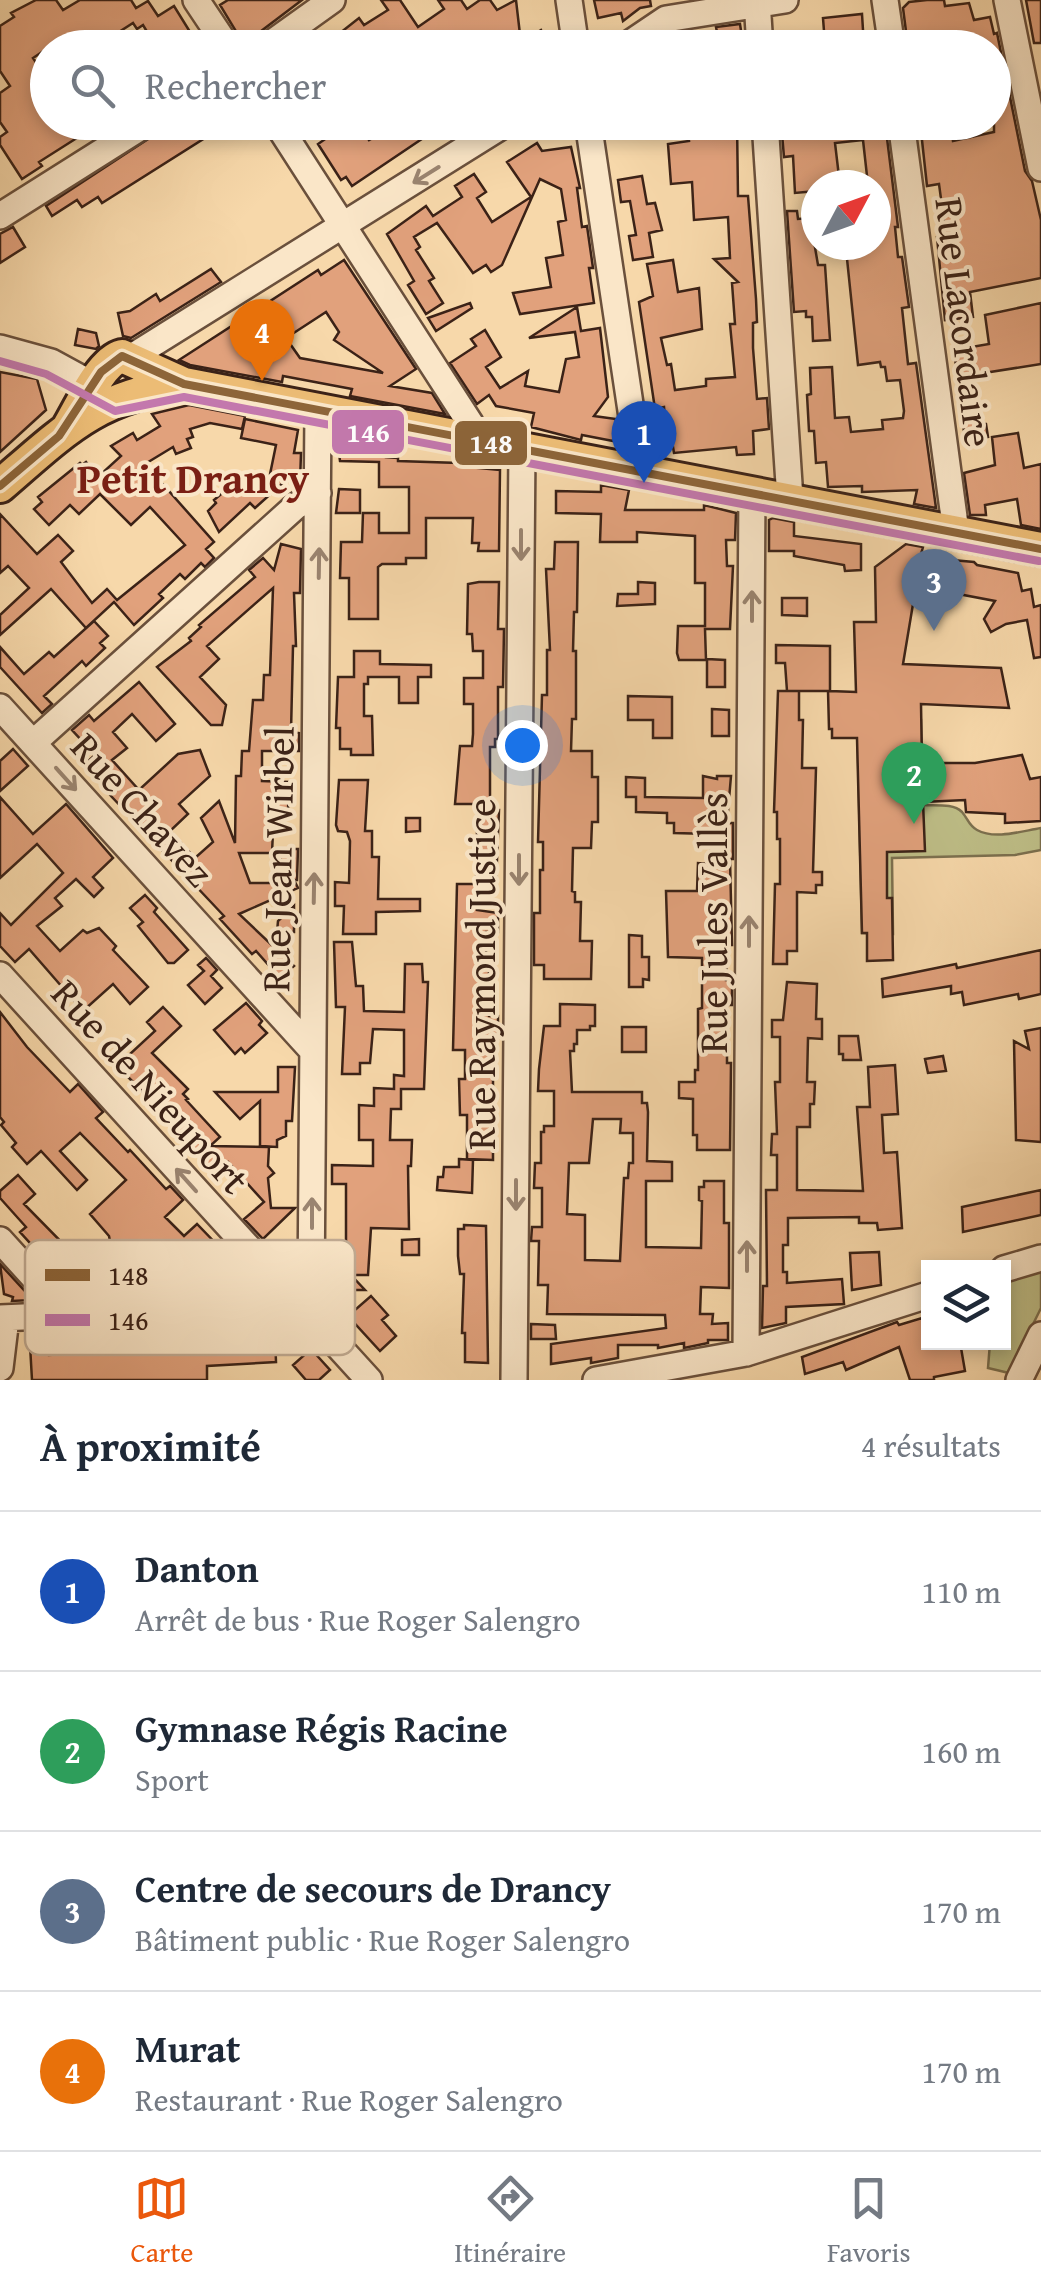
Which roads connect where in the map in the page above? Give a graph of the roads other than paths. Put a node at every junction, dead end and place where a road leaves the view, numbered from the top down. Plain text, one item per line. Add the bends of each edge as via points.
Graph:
1 (196, 0) edge
2 (332, 0) edge
3 (568, 0) edge
4 (786, 0) edge
5 (885, 0) edge
6 (1007, 0) edge
7 (757, 2) edge
8 (216, 30) edge
9 (290, 30) edge
10 (573, 30) edge
11 (650, 30) edge
12 (759, 30) edge
13 (889, 30) edge
14 (120, 140) edge
15 (288, 140) edge
16 (479, 140) edge
17 (591, 140) edge
18 (766, 140) edge
19 (903, 140) edge
20 (1041, 168) edge
21 (0, 216) edge
22 (343, 226) junction
23 (0, 348) edge
24 (57, 365) junction
25 (125, 377) junction
26 (318, 409) junction
27 (68, 428) junction
28 (477, 439) junction
29 (522, 448) junction
30 (640, 471) junction
31 (0, 486) edge
32 (752, 492) junction
33 (318, 493) junction
34 (790, 499) junction
35 (956, 532) junction
36 (1041, 550) edge
37 (0, 707) edge
38 (33, 743) junction
39 (0, 974) edge
40 (312, 1050) junction
41 (0, 1240) edge
42 (239, 1240) edge
43 (312, 1240) edge
44 (1041, 1258) edge
45 (1011, 1267) edge
46 (25, 1268) edge
47 (921, 1297) edge
48 (3, 1318) edge
49 (1041, 1336) edge
50 (746, 1354) junction
51 (345, 1355) edge
52 (0, 1368) edge
53 (369, 1380) edge
54 (514, 1380) edge
55 (596, 1380) edge
56 (1018, 1380) edge

1 - 8 street
2 - 9 street
3 - 10 street
4 - 7 street
5 - 13 street
6 - 20 street
7 - 11 street via 666,19
7 - 12 street
14 - 21 street
15 - 22 street
16 -> 22 street
17 - 30 street
18 - 34 street
19 - 35 street, Rue Lacordaire
22 - 25 street
22 - 28 street
23 - 24 street
24 - 25 street
24 - 27 street via 70,390
25 - 26 main road
25 - 27 main road
26 - 28 main road
26 - 33 street, Rue Jean Wirbel
27 - 31 main road
28 - 29 main road
29 - 30 main road
29 -> 54 street, Rue Raymond Justice
30 - 32 main road
32 - 34 main road
50 -> 32 street, Rue Jules Vallès
33 - 38 street
40 -> 33 street, Rue Jean Wirbel
34 - 35 main road
35 - 36 main road
37 - 38 street, Rue Chavez
38 -> 40 street, Rue Chavez
42 -> 39 street, Rue de Nieuport
43 -> 40 street, Rue Jean Wirbel
41 - 46 street
44 - 45 street
47 - 50 street
48 - 52 street
49 - 56 street
50 - 55 street
51 - 53 street, Rue de Nieuport

